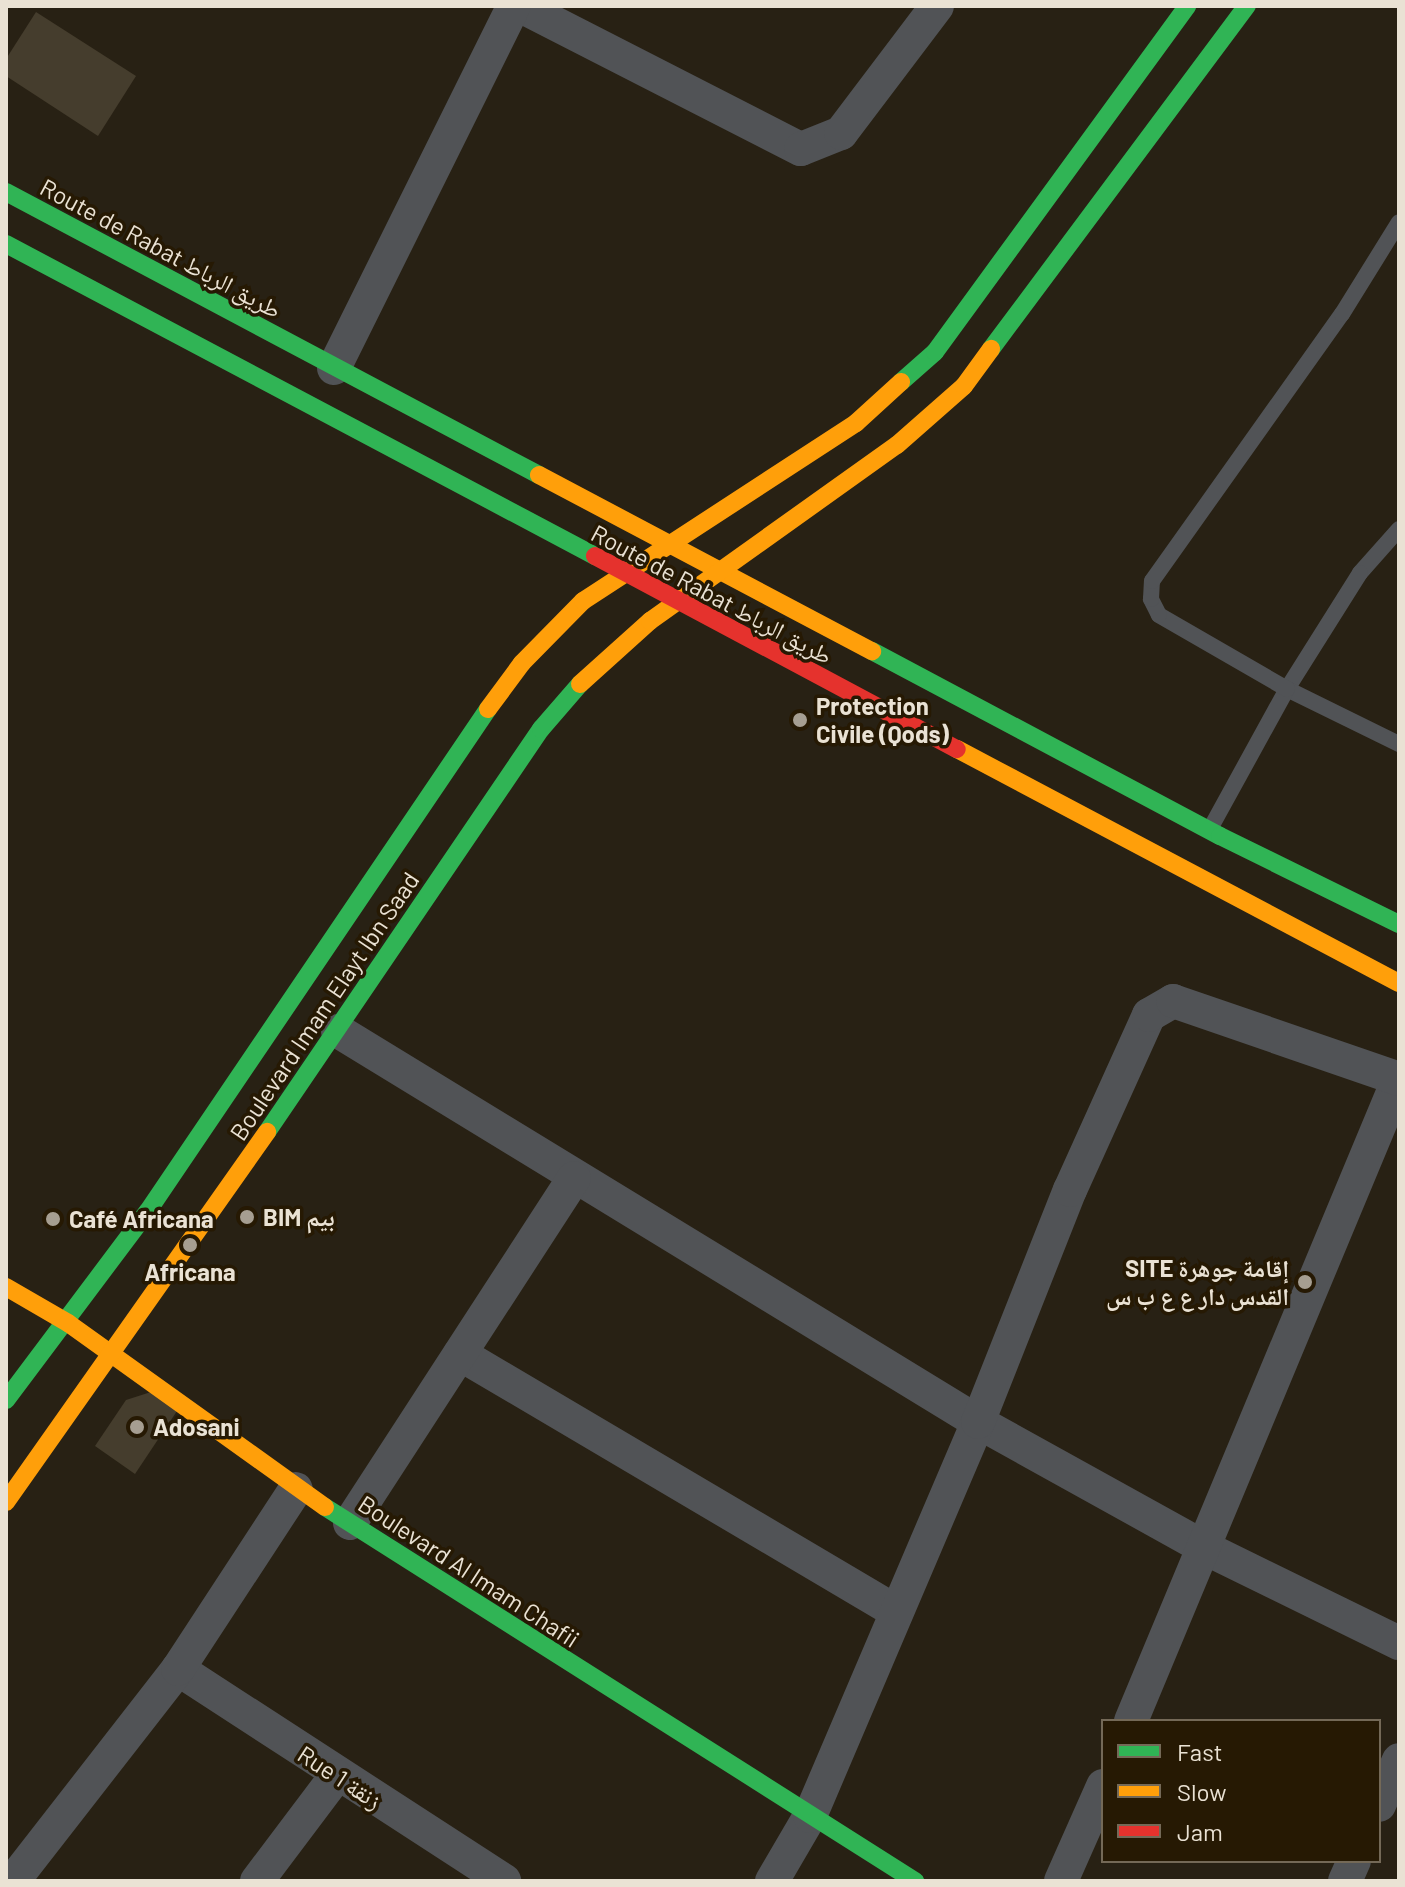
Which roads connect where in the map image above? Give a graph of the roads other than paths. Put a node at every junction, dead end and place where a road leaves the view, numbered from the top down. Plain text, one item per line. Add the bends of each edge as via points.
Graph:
1 (937, 6) edge
2 (1187, 6) edge
3 (1247, 6) edge
4 (532, 9) edge
5 (6, 192) edge
6 (1399, 222) edge
7 (6, 244) edge
8 (334, 368) junction
9 (1399, 529) edge
10 (668, 543) junction
11 (719, 571) junction
12 (622, 575) junction
13 (676, 602) junction
14 (1287, 689) junction
15 (1399, 744) edge
16 (1210, 831) junction
17 (1399, 924) edge
18 (1399, 983) edge
19 (338, 1031) junction
20 (1399, 1079) edge
21 (574, 1178) junction
22 (6, 1287) edge
23 (68, 1323) junction
24 (460, 1354) junction
25 (114, 1355) junction
26 (6, 1400) edge
27 (978, 1422) junction
28 (296, 1489) junction
29 (6, 1502) edge
30 (350, 1523) junction
31 (1207, 1549) junction
32 (897, 1612) junction
33 (1399, 1643) edge
34 (178, 1669) junction
35 (1132, 1719) edge
36 (1399, 1760) edge
37 (336, 1776) junction
38 (1101, 1791) edge
39 (1381, 1800) edge
40 (810, 1816) junction
41 (13, 1881) edge
42 (257, 1881) edge
43 (504, 1881) edge
44 (772, 1881) edge
45 (915, 1881) edge
46 (1061, 1881) edge

1 - 4 street via 841,133 801,149
2 - 10 street, Boulevard Imam Elayt Ibn Saad via 935,352 856,423
3 - 11 street, Boulevard Imam Elayt Ibn Saad via 964,386 897,445
4 - 8 street
5 - 8 street, Route de Rabat طريق الرباط
6 - 14 lane via 1342,314 1152,581 1151,599 1159,615
7 - 12 street, Route de Rabat طريق الرباط
8 - 10 street, Route de Rabat طريق الرباط
9 - 14 lane via 1360,573
10 - 11 street, Route de Rabat طريق الرباط
10 - 12 street, Boulevard Imam Elayt Ibn Saad
11 - 13 street, Boulevard Imam Elayt Ibn Saad
11 - 16 street, Route de Rabat طريق الرباط
12 - 13 street, Route de Rabat طريق الرباط
12 - 23 street, Boulevard Imam Elayt Ibn Saad via 583,601 494,697
13 - 18 street, Route de Rabat طريق الرباط
13 - 19 street, Boulevard Imam Elayt Ibn Saad via 574,689 541,729
14 - 15 lane
14 - 16 lane
16 - 17 street, Route de Rabat طريق الرباط
19 - 21 street
19 - 25 street, Boulevard Imam Elayt Ibn Saad
20 - 27 street via 1173,1001 1160,1006 1149,1015 1070,1190
20 - 31 street
21 - 24 street
21 - 27 street
22 - 23 street, Boulevard Al Imam Chafii
23 - 25 street, Boulevard Al Imam Chafii
23 - 26 street, Boulevard Imam Elayt Ibn Saad
24 - 30 street
24 - 32 street
25 - 28 street, Boulevard Al Imam Chafii
25 - 29 street, Boulevard Imam Elayt Ibn Saad
27 - 31 street
27 - 32 street
28 - 30 street, Boulevard Al Imam Chafii
28 - 34 street
30 - 40 street, Boulevard Al Imam Chafii
31 - 33 street
31 - 35 street
32 - 40 street
34 - 37 street, Rue 1 زنقة
34 - 41 street
36 - 39 street
37 - 42 street
37 - 43 street, Rue 1 زنقة
38 - 46 street
40 - 44 street
40 - 45 street, Boulevard Al Imam Chafii

